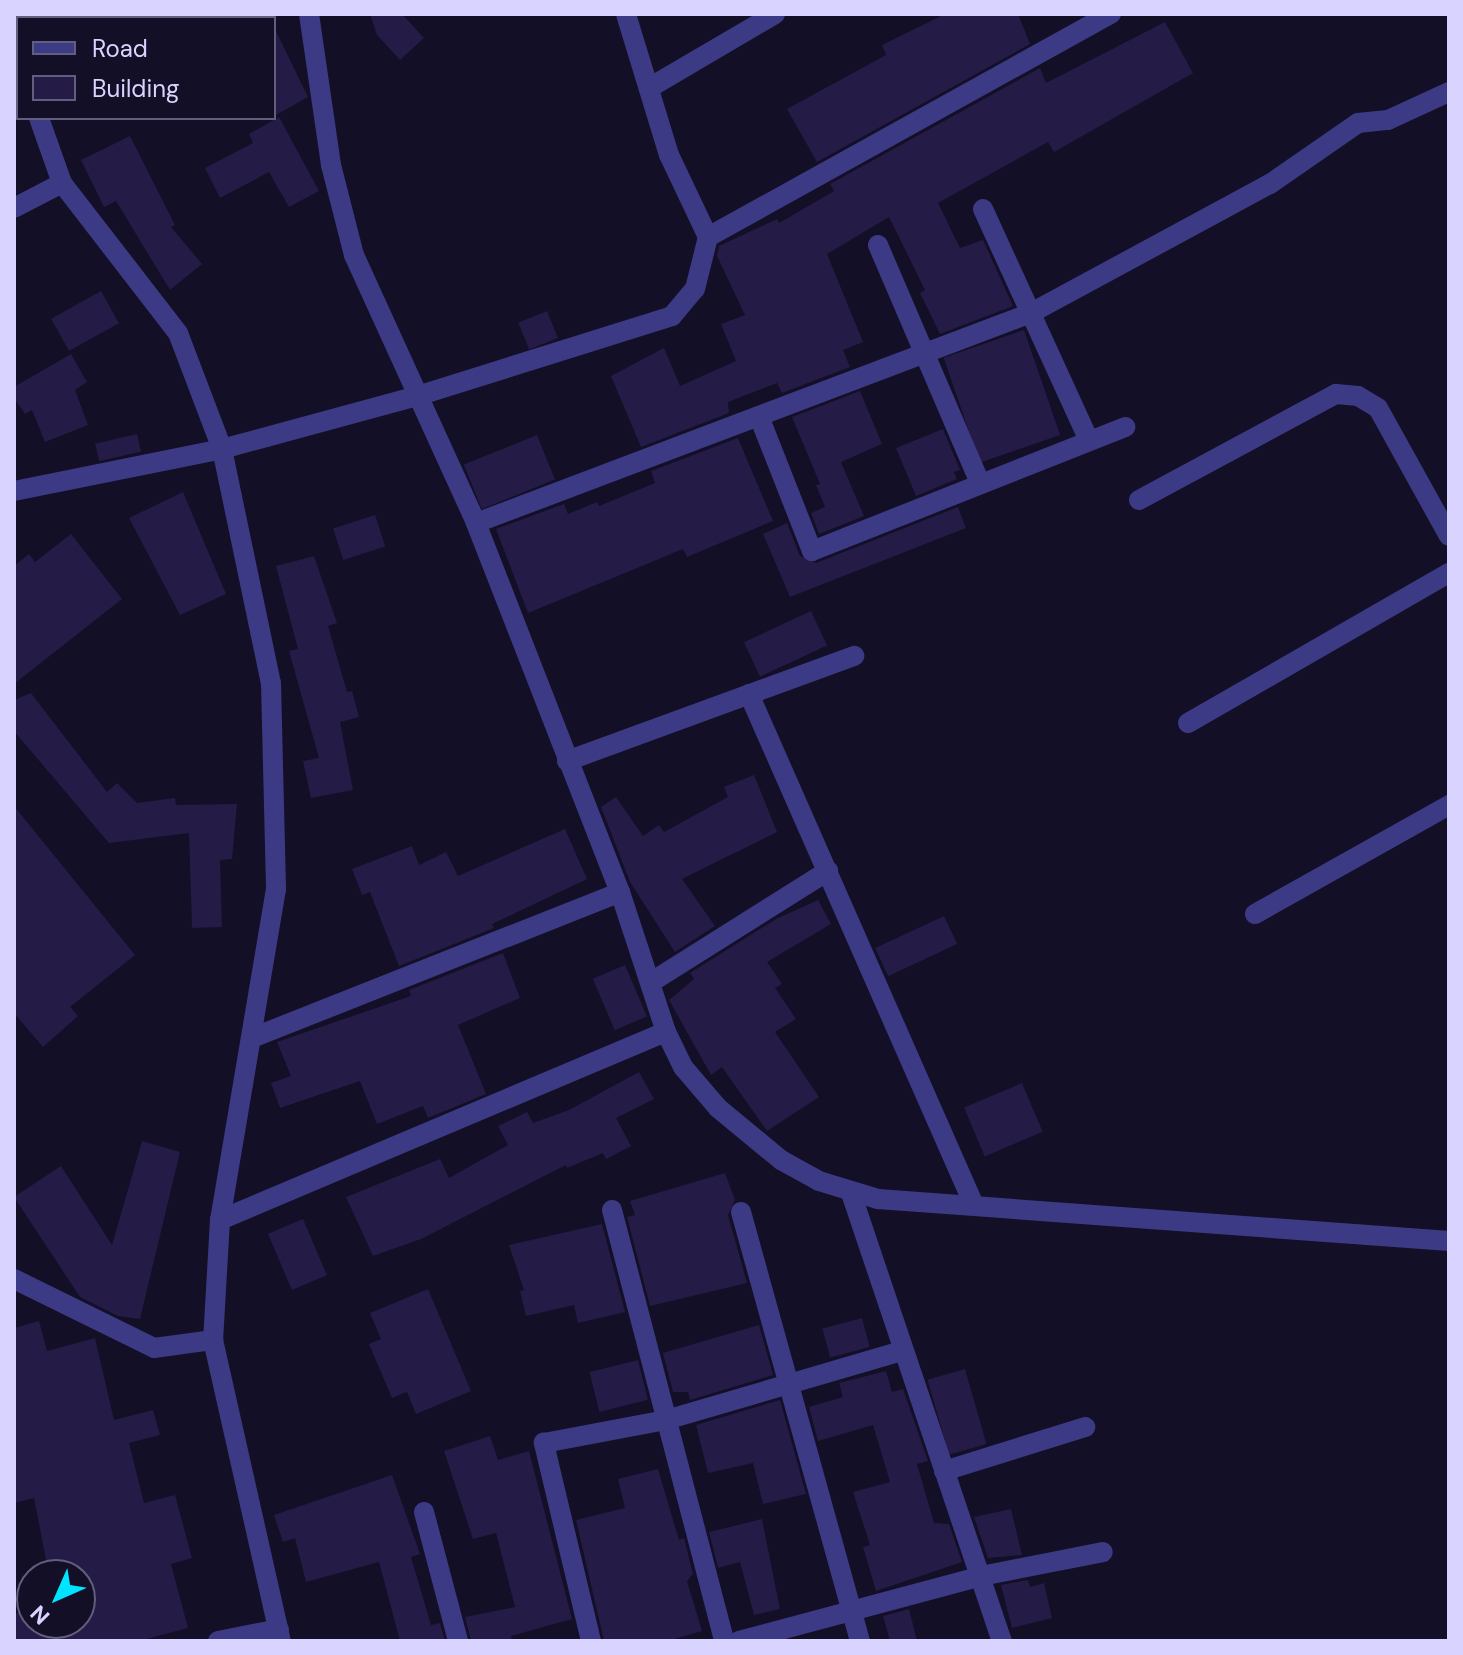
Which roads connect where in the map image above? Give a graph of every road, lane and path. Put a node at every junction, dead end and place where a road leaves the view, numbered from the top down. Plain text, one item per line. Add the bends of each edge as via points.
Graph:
1 (309, 14) edge
2 (626, 14) edge
3 (775, 14) edge
4 (1111, 14) edge
5 (649, 88) junction
6 (1449, 92) edge
7 (40, 120) edge
8 (62, 183) junction
9 (14, 208) edge
10 (983, 209) dead end
11 (708, 237) junction
12 (878, 245) dead end
13 (1031, 313) junction
14 (924, 357) junction
15 (414, 397) junction
16 (760, 419) junction
17 (1125, 427) dead end
18 (1089, 441) junction
19 (222, 449) junction
20 (980, 483) junction
21 (14, 491) edge
22 (1139, 500) dead end
23 (476, 523) junction
24 (1449, 536) edge
25 (1449, 573) edge
26 (854, 656) dead end
27 (749, 694) junction
28 (1188, 723) dead end
29 (567, 761) junction
30 (1449, 805) edge
31 (828, 871) junction
32 (620, 892) junction
33 (1255, 914) dead end
34 (653, 981) junction
35 (666, 1032) junction
36 (252, 1038) junction
37 (851, 1193) junction
38 (974, 1205) junction
39 (612, 1210) dead end
40 (741, 1212) dead end
41 (220, 1220) junction
42 (1449, 1241) edge
43 (14, 1279) edge
44 (213, 1340) junction
45 (902, 1351) junction
46 (791, 1388) junction
47 (666, 1420) junction
48 (1085, 1427) dead end
49 (944, 1471) junction
50 (424, 1512) dead end
51 (1103, 1552) dead end
52 (981, 1576) junction
53 (852, 1608) junction
54 (280, 1635) edge
55 (218, 1641) edge
56 (458, 1641) edge
57 (591, 1641) edge
58 (724, 1641) edge
59 (739, 1641) edge
60 (860, 1641) edge
61 (1002, 1641) edge

1 - 15 street via 331,165 354,255
2 - 5 street
3 - 5 street
4 - 11 street
5 - 11 street via 669,155
6 - 13 street via 1388,120 1358,123 1270,184
7 - 8 street
8 - 9 street
8 - 19 street via 178,333
10 - 13 street
11 - 15 street via 695,289 672,316
12 - 14 street
13 - 14 street
13 - 18 street
14 - 16 street
14 - 20 street
15 - 19 street
15 - 23 street
16 - 20 street via 812,551
16 - 23 street
17 - 18 street
18 - 20 street
19 - 21 street
19 - 36 street via 271,683 276,889
22 - 24 street via 1336,394 1358,396 1378,408
23 - 29 street
25 - 28 street
26 - 27 street
27 - 29 street
27 - 31 street
29 - 32 street
30 - 33 street
31 - 34 street
31 - 38 street
32 - 34 street
32 - 36 street
34 - 35 street
35 - 37 street via 683,1067 748,1137 781,1160
35 - 41 street
36 - 41 street
37 - 38 street via 922,1204
37 - 45 street
38 - 42 street
39 - 47 street
40 - 46 street
41 - 44 street
43 - 44 street via 154,1348
44 - 54 street
45 - 46 street
45 - 49 street
46 - 47 street
46 - 53 street
47 - 57 street via 544,1443
47 - 58 street
48 - 49 street
49 - 52 street
50 - 56 street
51 - 52 street
52 - 53 street
52 - 61 street
53 - 59 street
53 - 60 street
54 - 55 street

